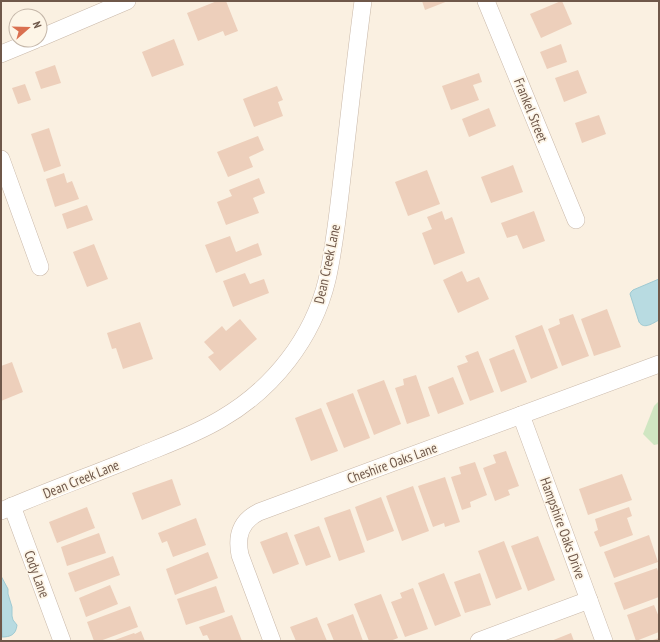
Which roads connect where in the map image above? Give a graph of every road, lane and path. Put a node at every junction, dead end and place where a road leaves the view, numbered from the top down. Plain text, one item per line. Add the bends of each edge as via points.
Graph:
1 (127, 1) edge
2 (363, 1) edge
3 (486, 1) edge
4 (48, 35) edge
5 (15, 48) edge
6 (1, 54) edge
7 (1, 159) edge
8 (576, 220) dead end
9 (40, 267) dead end
10 (659, 364) edge
11 (521, 415) junction
12 (6, 508) edge
13 (589, 600) junction
14 (62, 641) edge
15 (272, 641) edge
16 (478, 641) edge
17 (604, 641) edge

1 - 4 street
2 - 12 street, Dean Creek Lane via 330,261 317,309 296,349 266,385 221,419 185,437
3 - 8 street, Frankel Street
5 - 6 street
7 - 9 street
10 - 11 street, Cheshire Oaks Lane
11 - 13 street, Hampshire Oaks Drive
11 - 15 street, Cheshire Oaks Lane via 259,512 249,518 240,533 240,555
12 - 14 street, Cody Lane
13 - 16 street
13 - 17 street, Hampshire Oaks Drive

